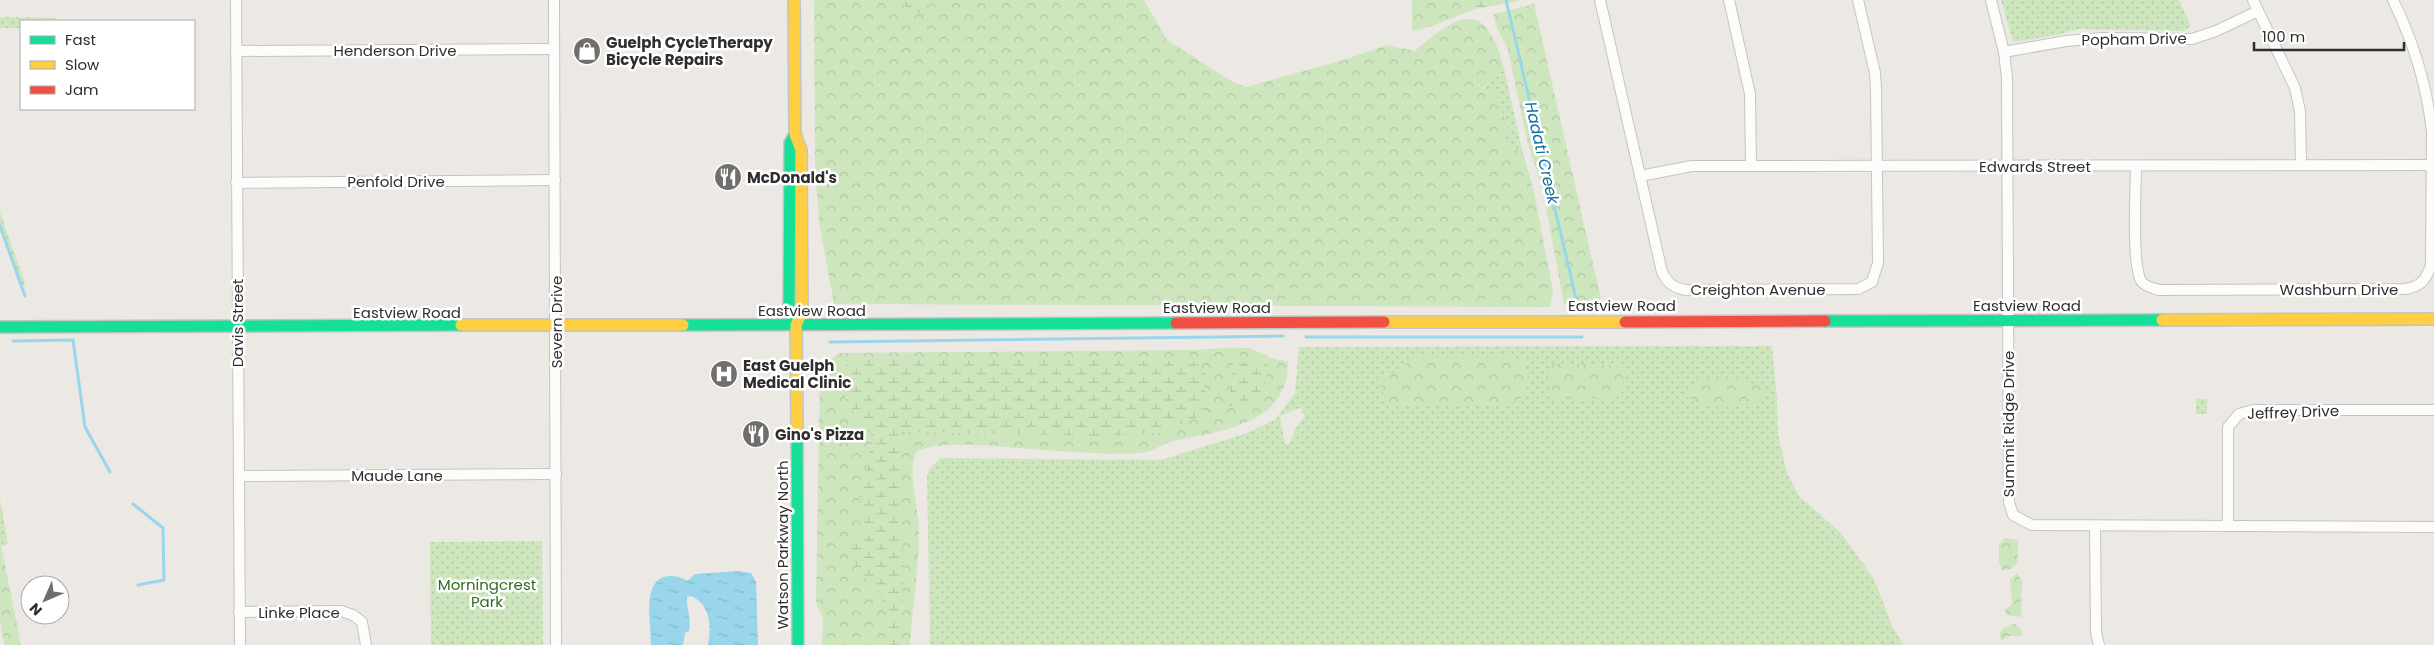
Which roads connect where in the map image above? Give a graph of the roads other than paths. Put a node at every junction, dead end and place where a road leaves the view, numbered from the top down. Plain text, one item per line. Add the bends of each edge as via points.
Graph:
1 (236, 0) edge
2 (554, 0) edge
3 (794, 0) edge
4 (1600, 0) edge
5 (1729, 0) edge
6 (1858, 0) edge
7 (1992, 0) edge
8 (2253, 0) edge
9 (2393, 0) edge
10 (2258, 11) junction
11 (554, 49) junction
12 (236, 51) junction
13 (2004, 52) junction
14 (1876, 165) junction
15 (2301, 165) junction
16 (2431, 165) junction
17 (1751, 166) junction
18 (2008, 166) junction
19 (2136, 166) junction
20 (1640, 176) junction
21 (555, 180) junction
22 (236, 183) junction
23 (2434, 319) edge
24 (2008, 320) junction
25 (796, 325) junction
26 (0, 327) edge
27 (556, 327) junction
28 (236, 328) junction
29 (2434, 410) edge
30 (556, 474) junction
31 (239, 476) junction
32 (2095, 526) junction
33 (2228, 526) junction
34 (2434, 527) edge
35 (239, 612) junction
36 (240, 645) edge
37 (366, 645) edge
38 (556, 645) edge
39 (798, 645) edge
40 (2100, 645) edge

1 - 12 street, Davis Street
2 - 11 street, Severn Drive
3 - 25 street, Watson Parkway North via 795,134 801,150 802,303
4 - 20 street, Creighton Avenue
5 - 17 street via 1750,94
6 - 14 street via 1875,73
7 - 13 street, Summit Ridge Drive
8 - 10 street
9 - 16 street, Washburn Drive via 2422,73 2430,113
10 - 13 street, Popham Drive via 2192,39 2103,38
10 - 15 street via 2295,88 2301,118
11 - 12 street, Henderson Drive
11 - 21 street, Severn Drive
12 - 22 street, Davis Street
13 - 18 street, Summit Ridge Drive
14 - 17 street, Edwards Street
14 - 18 street, Edwards Street
14 - 20 street, Creighton Avenue via 1878,262 1872,282 1858,289 1674,288 1662,272
15 - 16 street, Edwards Street
15 - 19 street, Edwards Street
16 - 19 street, Washburn Drive via 2431,265 2427,276 2415,287 2159,290 2142,282 2138,274
17 - 20 street, Edwards Street via 1692,166
18 - 19 street, Edwards Street
18 - 24 street, Summit Ridge Drive
21 - 22 street, Penfold Drive
21 - 27 street, Severn Drive
22 - 28 street, Davis Street
23 - 24 street, Eastview Road
24 - 25 street, Eastview Road
24 - 32 street, Summit Ridge Drive via 2012,515 2032,525
25 - 27 street, Eastview Road
25 - 39 street, Watson Parkway North
26 - 28 street, Eastview Road
27 - 28 street, Eastview Road
27 - 30 street, Severn Drive
28 - 31 street, Davis Street
29 - 33 street, Jeffrey Drive via 2244,411 2228,427
30 - 31 street, Maude Lane
30 - 38 street, Severn Drive
31 - 35 street, Davis Street
32 - 33 street, Summit Ridge Drive
32 - 40 street via 2096,632
33 - 34 street, Summit Ridge Drive
35 - 36 street, Davis Street
35 - 37 street, Linke Place via 347,612 362,622

